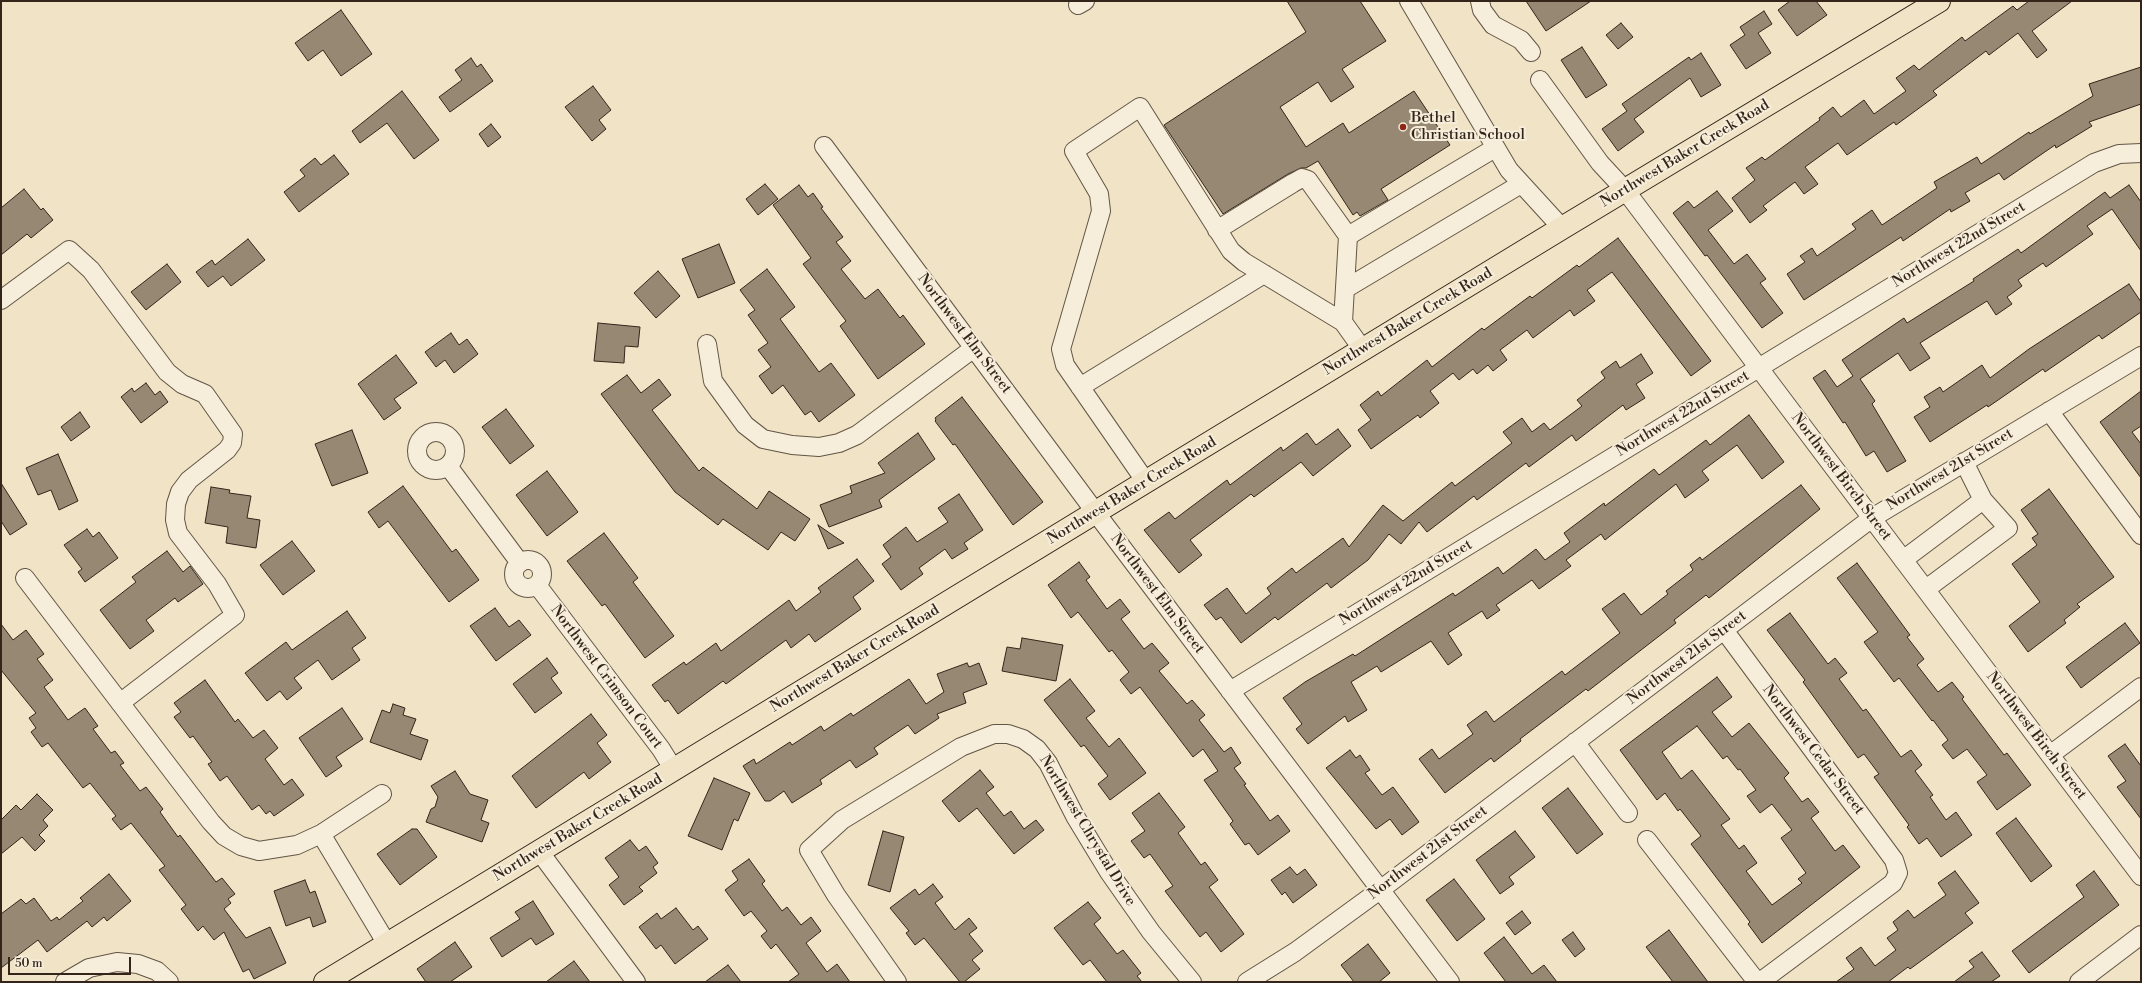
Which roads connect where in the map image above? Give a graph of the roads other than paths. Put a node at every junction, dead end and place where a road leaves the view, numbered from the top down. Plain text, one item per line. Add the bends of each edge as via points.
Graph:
1 (1409, 1) edge
2 (1480, 1) edge
3 (1940, 1) edge
4 (1531, 52) dead end
5 (1540, 80) dead end
6 (824, 146) dead end
7 (1495, 148) junction
8 (2141, 153) edge
9 (1521, 184) junction
10 (1625, 190) junction
11 (1562, 228) junction
12 (1217, 230) junction
13 (1348, 236) junction
14 (1264, 274) junction
15 (1345, 289) junction
16 (1, 300) edge
17 (1343, 322) junction
18 (707, 344) dead end
19 (974, 348) junction
20 (1363, 350) junction
21 (2141, 356) edge
22 (1759, 367) junction
23 (1080, 387) junction
24 (2049, 411) junction
25 (1964, 462) junction
26 (448, 466) dead end
27 (1146, 482) junction
28 (1983, 500) junction
29 (1096, 512) junction
30 (1872, 518) junction
31 (2141, 535) edge
32 (1903, 560) junction
33 (25, 578) dead end
34 (1926, 589) junction
35 (1724, 630) junction
36 (2141, 687) edge
37 (1230, 691) junction
38 (120, 703) junction
39 (1575, 742) junction
40 (2050, 755) junction
41 (674, 770) junction
42 (382, 794) dead end
43 (1628, 812) dead end
44 (321, 834) junction
45 (1647, 840) dead end
46 (539, 852) junction
47 (2141, 876) edge
48 (1380, 890) junction
49 (2141, 935) edge
50 (387, 944) junction
51 (66, 982) edge
52 (169, 982) edge
53 (325, 982) edge
54 (636, 982) edge
55 (897, 982) edge
56 (1192, 982) edge
57 (1248, 982) edge
58 (1450, 982) edge
59 (1757, 982) edge
60 (1760, 982) edge
61 (2079, 982) edge

1 - 7 street
2 - 4 street via 1482,10 1493,25 1521,40
3 - 10 main road, Northwest Baker Creek Road
5 - 10 street, Northwest Birch Street via 1600,163
6 - 19 street, Northwest Elm Street
7 - 9 street
7 - 13 street
8 - 22 street, Northwest 22nd Street via 2120,154 2094,163
9 - 11 street
9 - 15 street
10 - 11 main road, Northwest Baker Creek Road
10 - 22 street, Northwest Birch Street
11 - 20 main road, Northwest Baker Creek Road
12 - 13 street via 1302,178 1313,184
12 - 14 street via 1231,251
12 - 23 street via 1140,107 1074,151 1099,194 1101,211 1060,349 1065,365
13 - 15 street
14 - 17 street
14 - 23 street
15 - 17 street
16 - 38 street via 69,250 91,270 167,372 182,384 205,394 233,434 232,443 227,450 189,480 180,492 175,520 178,533 217,584 235,615
17 - 20 street
18 - 19 street via 713,381 745,425 763,439 819,447 839,443 857,435
19 - 29 street, Northwest Elm Street
20 - 27 main road, Northwest Baker Creek Road
21 - 24 street, Northwest 21st Street
22 - 30 street, Northwest Birch Street
22 - 37 street, Northwest 22nd Street
23 - 27 street
24 - 25 street, Northwest 21st Street
24 - 31 street
25 - 28 street
25 - 30 street, Northwest 21st Street
26 - 41 street, Northwest Crimson Court via 520,563 528,560 539,565 542,577 537,585 661,749
27 - 29 main road, Northwest Baker Creek Road
28 - 32 street
28 - 34 street via 2008,528
29 - 37 street, Northwest Elm Street
29 - 41 main road, Northwest Baker Creek Road
30 - 32 street, Northwest Birch Street
30 - 35 street, Northwest 21st Street
32 - 34 street, Northwest Birch Street
33 - 38 street
34 - 40 street, Northwest Birch Street
35 - 39 street, Northwest 21st Street
35 - 60 street, Northwest Cedar Street via 1894,860 1898,873 1893,883
36 - 40 street
37 - 48 street, Northwest Elm Street
38 - 44 street via 224,836 241,846 259,851 297,845
39 - 43 street
39 - 48 street, Northwest 21st Street
40 - 47 street, Northwest Birch Street
41 - 46 main road, Northwest Baker Creek Road
42 - 44 street
44 - 50 street
45 - 59 street
46 - 50 main road, Northwest Baker Creek Road
46 - 54 street
48 - 57 street, Northwest 21st Street via 1295,952
48 - 58 street, Northwest Elm Street
49 - 61 street
50 - 53 main road, Northwest Baker Creek Road
51 - 52 street via 89,968 117,962 138,964 157,971
55 - 56 street, Northwest Chrystal Drive via 836,895 809,850 842,820 961,747 988,736 1008,734 1023,739 1048,763 1075,816 1109,872 1151,932

